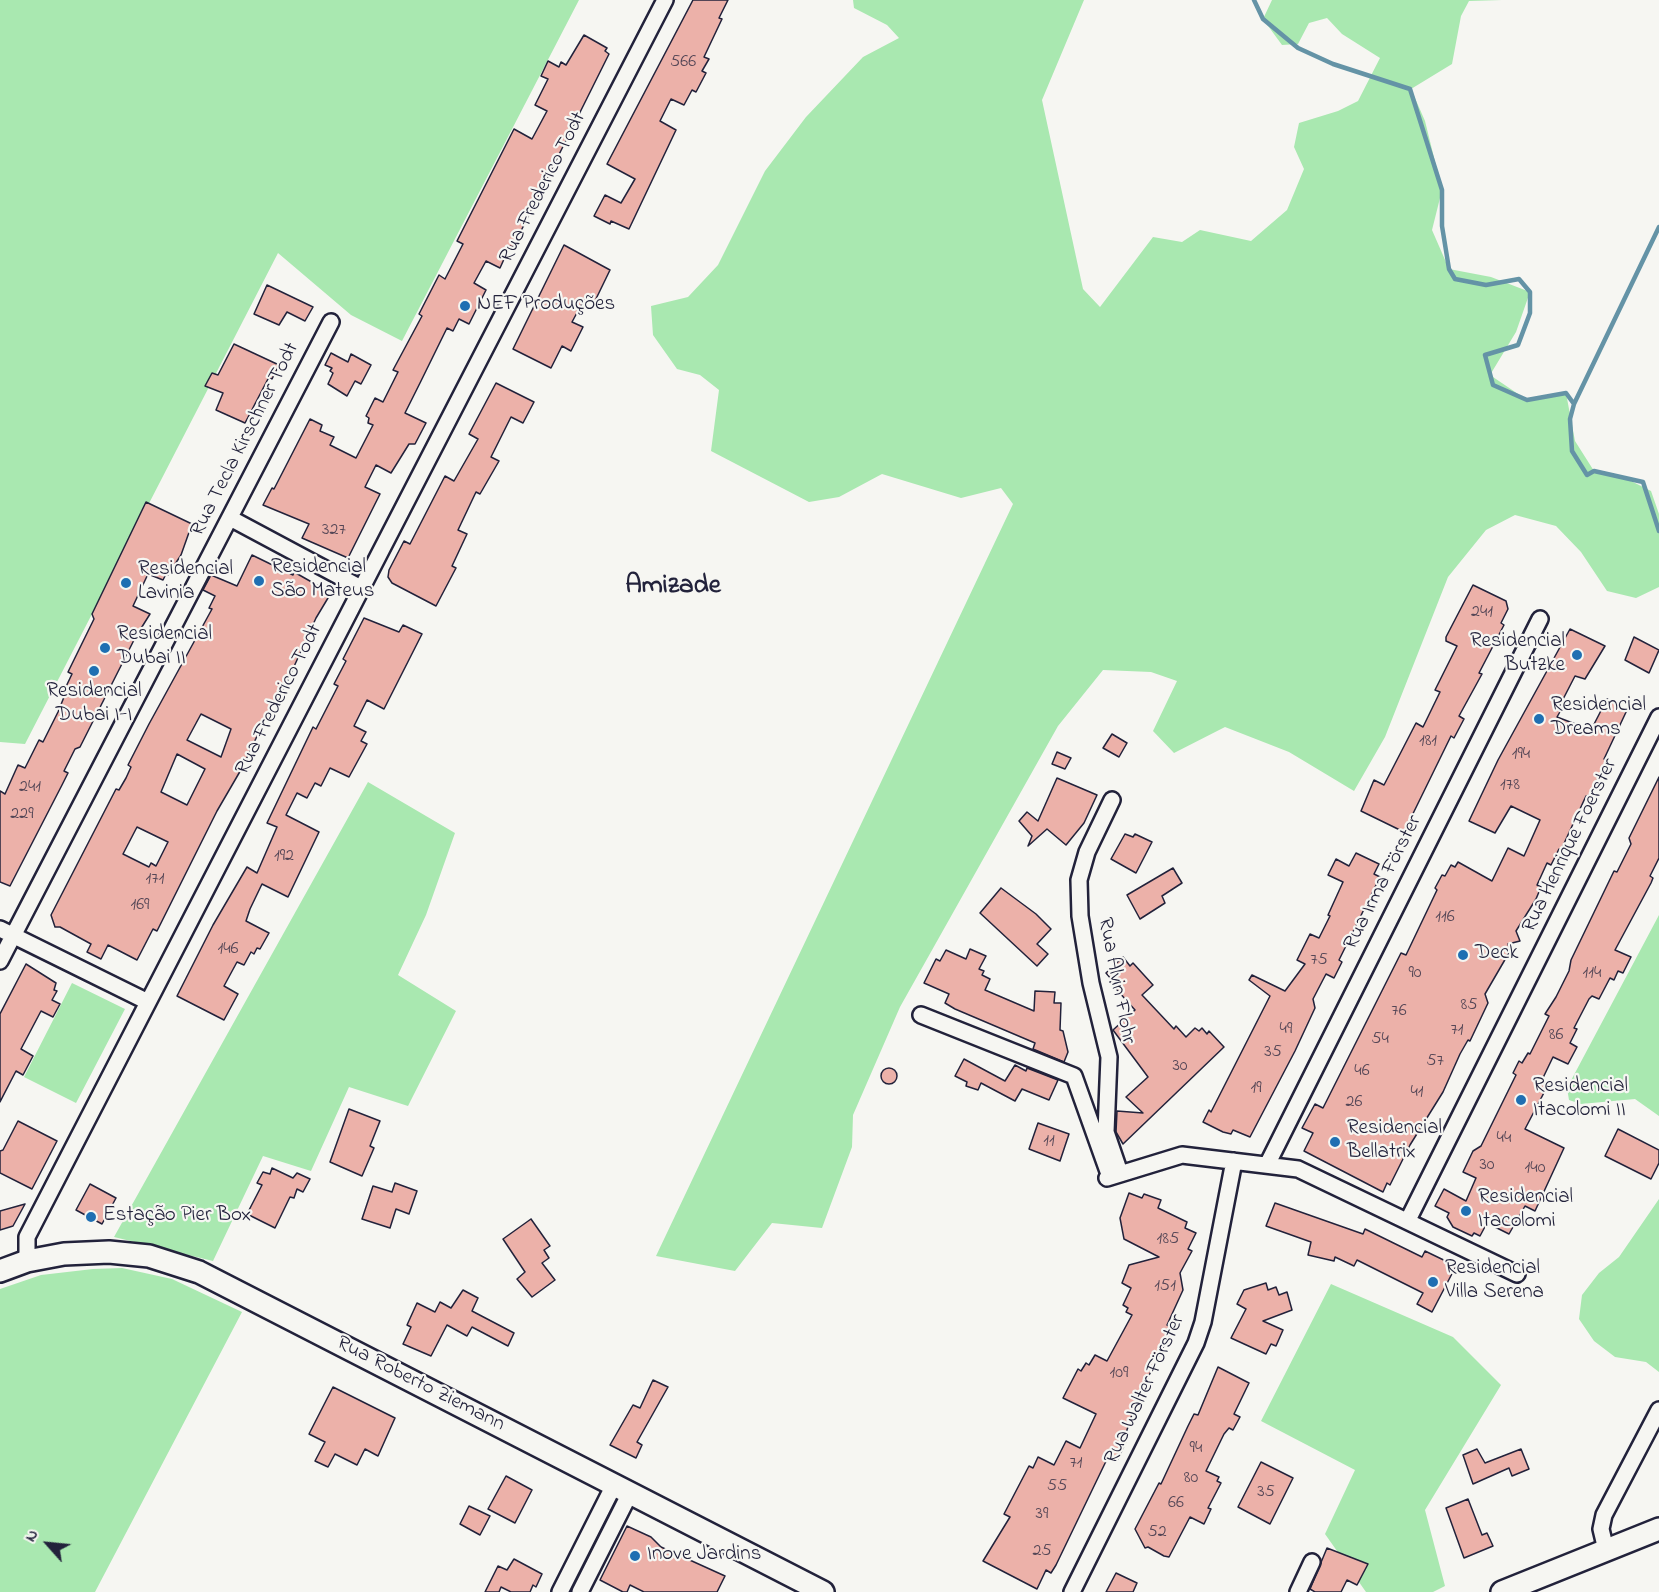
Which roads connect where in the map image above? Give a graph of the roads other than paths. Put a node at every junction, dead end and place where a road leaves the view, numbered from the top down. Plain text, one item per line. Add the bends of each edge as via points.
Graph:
1 (665, 0) edge
2 (331, 322) dead end
3 (230, 518) junction
4 (361, 588) junction
5 (1540, 619) dead end
6 (1659, 717) edge
7 (1112, 800) dead end
8 (6, 933) edge
9 (0, 961) edge
10 (148, 1002) junction
11 (921, 1015) dead end
12 (1234, 1161) junction
13 (1267, 1165) junction
14 (1112, 1176) junction
15 (1408, 1221) junction
16 (27, 1262) junction
17 (0, 1271) edge
18 (1516, 1274) dead end
19 (1659, 1410) edge
20 (622, 1489) junction
21 (1659, 1529) edge
22 (1606, 1550) junction
23 (1312, 1562) dead end
24 (1508, 1591) edge
25 (560, 1592) edge
26 (580, 1592) edge
27 (823, 1592) edge
28 (1072, 1592) edge
29 (1298, 1592) edge

1 - 4 street, Rua Frederico Todt
2 - 3 street, Rua Tecla Kirschner Todt
3 - 4 street
3 - 8 street, Rua Tecla Kirschner Todt
4 - 10 street, Rua Frederico Todt
5 - 13 street, Rua Irma Förster
6 - 15 street, Rua Henrique Foerster
7 - 14 street, Rua Alvin Flohr via 1087,852 1079,880 1080,916 1091,983 1109,1057 1106,1132
8 - 9 street, Rua Tecla Kirschner Todt
8 - 10 street
10 - 16 street, Rua Frederico Todt via 27,1237
11 - 14 street via 1074,1076
12 - 13 street
12 - 14 street via 1182,1155
12 - 28 street, Rua Walter Förster via 1205,1314 1196,1342
13 - 15 street via 1306,1172
15 - 18 street
16 - 17 main road, Rua Roberto Ziemann
16 - 20 main road, Rua Roberto Ziemann via 64,1254 109,1252 179,1264 235,1289
19 - 22 street via 1604,1515 1601,1529
20 - 25 street
20 - 26 street
20 - 27 main road, Rua Roberto Ziemann
21 - 22 main road
22 - 24 main road
23 - 29 street

